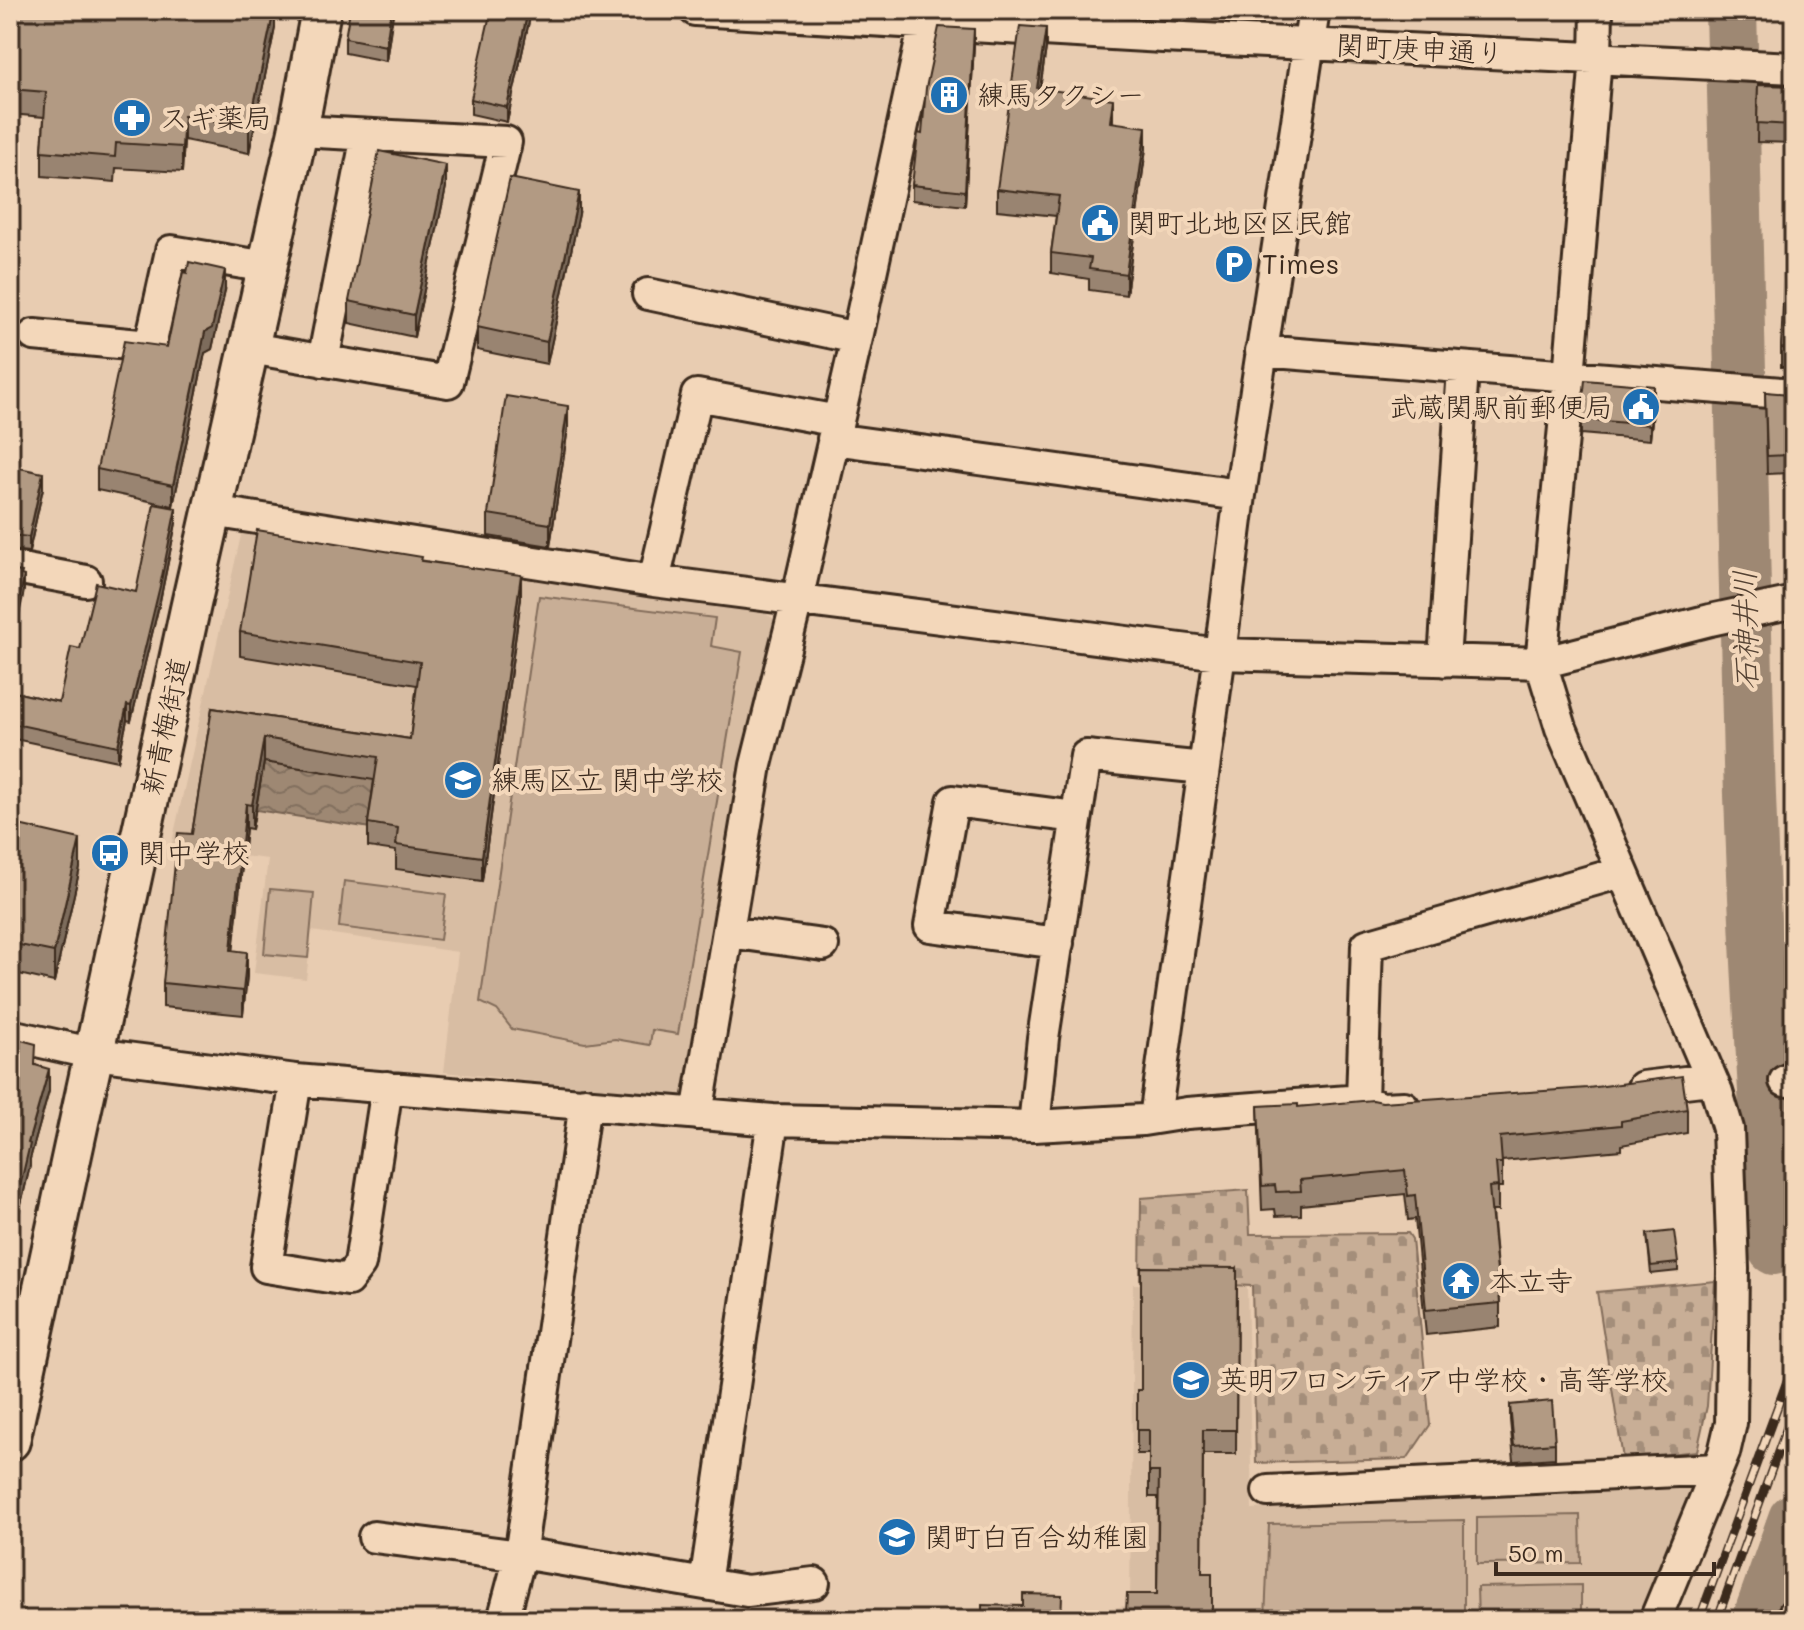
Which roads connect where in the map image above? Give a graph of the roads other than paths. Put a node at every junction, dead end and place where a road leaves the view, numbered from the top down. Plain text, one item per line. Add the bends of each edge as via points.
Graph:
1 (321, 10) edge
2 (695, 10) edge
3 (1314, 10) edge
4 (1597, 10) edge
5 (777, 12) edge
6 (925, 23) junction
7 (1162, 23) edge
8 (1309, 43) junction
9 (1596, 58) junction
10 (1794, 68) edge
11 (298, 131) junction
12 (367, 135) junction
13 (267, 267) junction
14 (648, 294) dead end
15 (34, 335) dead end
16 (857, 338) junction
17 (250, 348) junction
18 (1261, 351) junction
19 (323, 361) junction
20 (1463, 368) junction
21 (1569, 376) junction
22 (1794, 394) edge
23 (835, 430) junction
24 (1240, 495) junction
25 (212, 511) junction
26 (10, 567) edge
27 (86, 581) dead end
28 (654, 581) junction
29 (797, 600) junction
30 (1794, 602) edge
31 (1220, 654) junction
32 (1444, 661) junction
33 (1541, 663) junction
34 (1204, 768) junction
35 (1076, 817) junction
36 (1622, 872) junction
37 (729, 932) junction
38 (1058, 943) junction
39 (823, 945) dead end
40 (10, 1035) edge
41 (95, 1054) junction
42 (1710, 1079) junction
43 (296, 1080) junction
44 (387, 1087) junction
45 (1618, 1090) edge
46 (1362, 1100) junction
47 (585, 1103) junction
48 (1429, 1105) edge
49 (697, 1114) junction
50 (1155, 1118) junction
51 (773, 1120) junction
52 (1034, 1126) junction
53 (10, 1441) edge
54 (1717, 1469) junction
55 (1268, 1491) dead end
56 (374, 1537) dead end
57 (520, 1556) junction
58 (814, 1583) dead end
59 (705, 1584) junction
60 (503, 1620) edge
61 (1655, 1620) edge

1 - 11 main road, 新青梅街道
2 - 5 street, 関町庚申通り
3 - 8 street
4 - 9 street
5 - 6 street, 関町庚申通り
6 - 7 street, 関町庚申通り
6 - 16 street
7 - 8 street, 関町庚申通り
8 - 9 street, 関町庚申通り
8 - 18 street
9 - 10 street, 関町庚申通り
9 - 21 street
11 - 12 street
11 - 13 main road, 新青梅街道
12 - 19 street
12 - 19 street via 506,142 448,382
13 - 15 street via 171,251 150,346
13 - 17 main road, 新青梅街道
14 - 16 street
16 - 23 street
17 - 19 street
17 - 25 main road, 新青梅街道
18 - 20 street
18 - 24 street
20 - 21 street
20 - 32 street
21 - 22 street
21 - 33 street
23 - 24 street
23 - 28 street via 697,395
23 - 29 street
24 - 31 street
25 - 28 street
25 - 41 main road, 新青梅街道
26 - 27 street
28 - 29 street
29 - 31 street
29 - 37 street via 756,765
30 - 33 street
31 - 32 street
31 - 34 street
32 - 33 street
33 - 36 street via 1561,728
34 - 35 street via 1086,756
34 - 50 street
35 - 38 street
35 - 38 street via 953,801 930,926
36 - 42 street
36 - 46 street via 1367,945
37 - 39 street
37 - 49 street
38 - 52 street
40 - 41 street
41 - 43 street
41 - 53 main road, 新青梅街道
42 - 45 street
42 - 54 street via 1728,1129 1733,1269 1731,1423
43 - 44 street
43 - 44 street via 266,1267 348,1280 360,1264
44 - 47 street
46 - 48 street via 1381,1108
46 - 50 street
47 - 49 street
47 - 57 street
49 - 51 street
50 - 52 street
51 - 52 street
51 - 59 street
54 - 55 street
54 - 61 street
56 - 57 street
57 - 59 street
57 - 60 street
58 - 59 street via 747,1591

